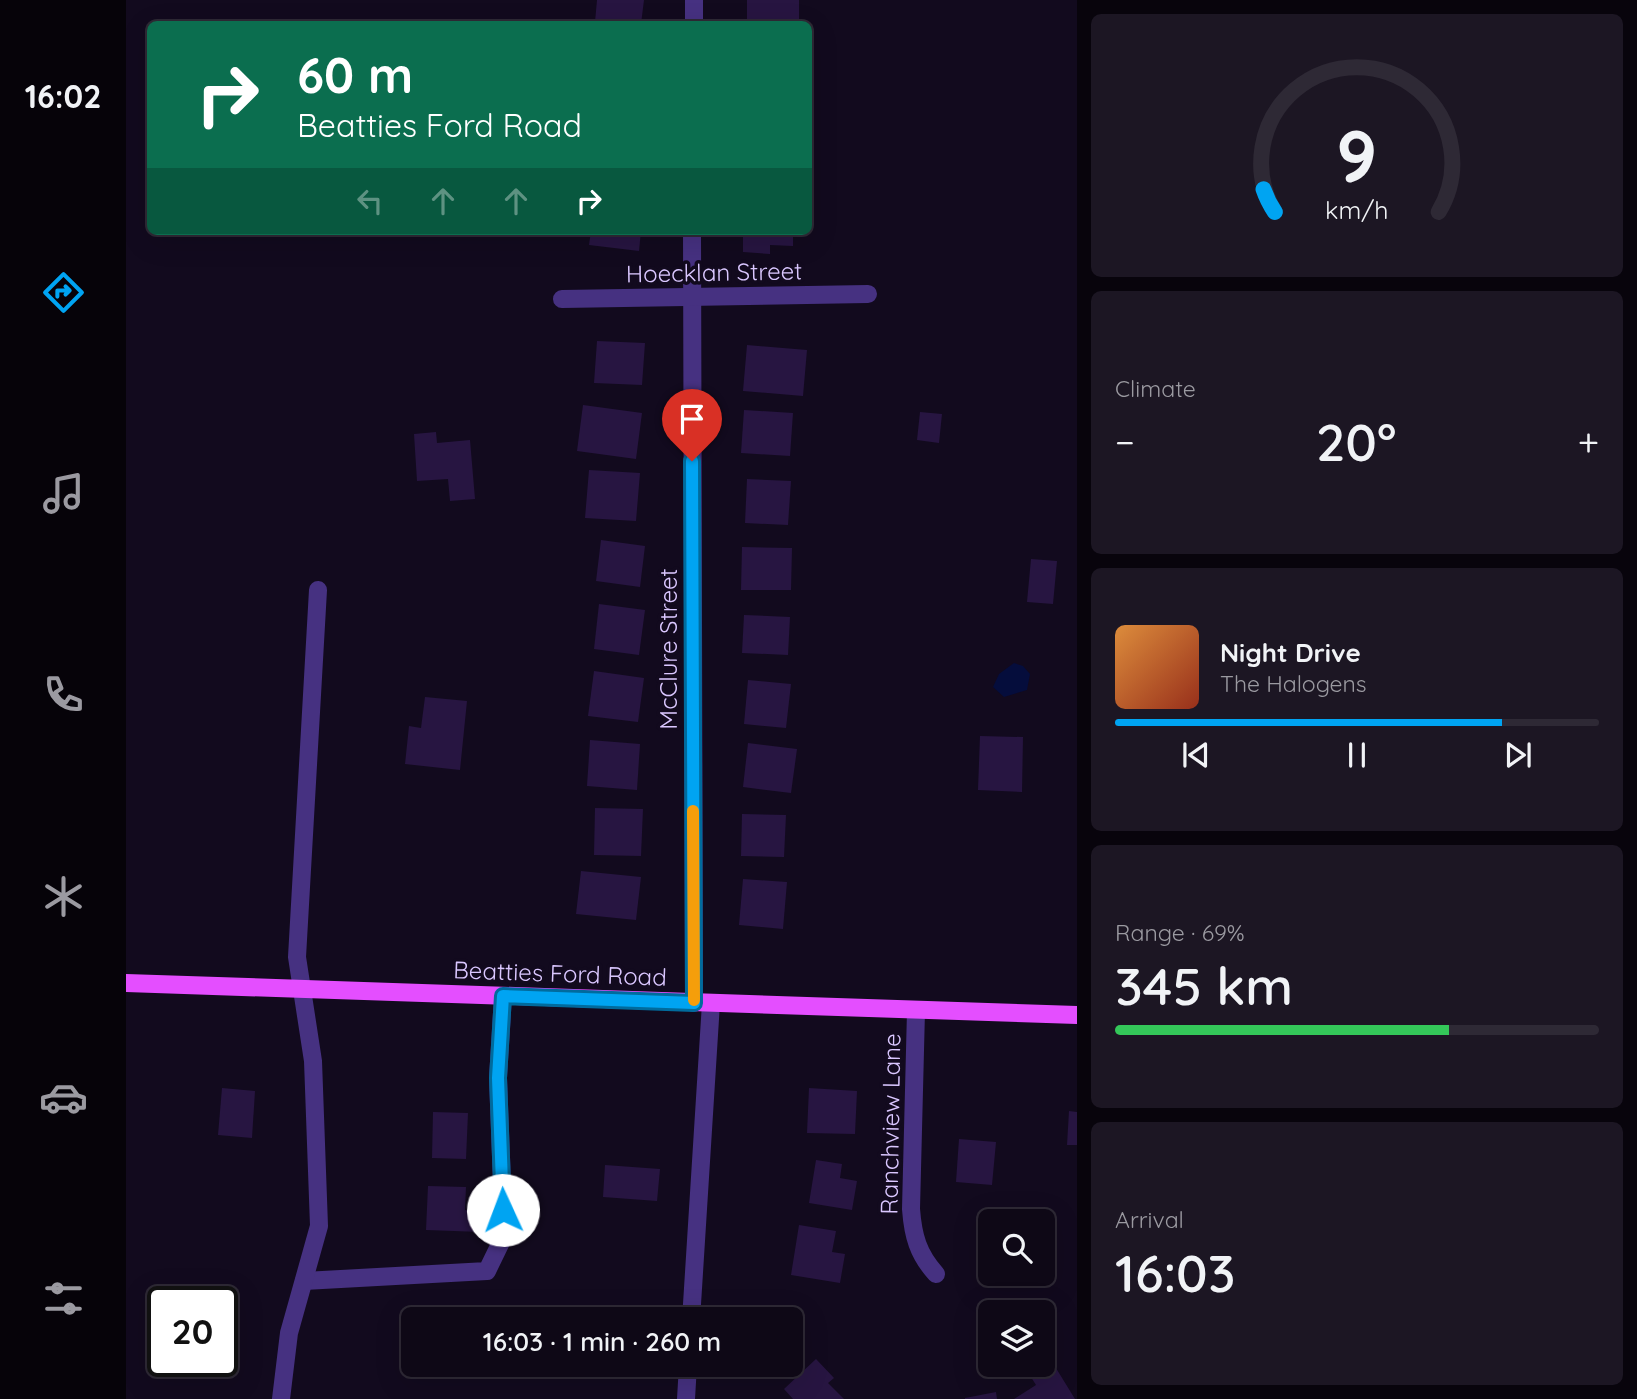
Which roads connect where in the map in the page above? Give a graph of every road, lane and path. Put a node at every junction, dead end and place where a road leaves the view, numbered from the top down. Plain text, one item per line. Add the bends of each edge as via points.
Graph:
1 (694, 0) edge
2 (694, 21) edge
3 (692, 235) edge
4 (868, 294) dead end
5 (692, 295) junction
6 (562, 299) dead end
7 (318, 590) dead end
8 (126, 983) edge
9 (304, 989) junction
10 (503, 996) junction
11 (703, 1003) junction
12 (916, 1011) junction
13 (1077, 1015) edge
14 (936, 1274) dead end
15 (304, 1281) junction
16 (691, 1307) edge
17 (687, 1377) edge
18 (281, 1399) edge
19 (686, 1399) edge

1 - 2 street
3 - 5 street, McClure Street
4 - 5 street, Hoecklan Street
5 - 6 street, Hoecklan Street
5 - 11 street, McClure Street
7 - 9 street via 297,957
8 - 9 main road, Beatties Ford Road
9 - 10 main road, Beatties Ford Road
9 - 15 street via 313,1061 319,1226
10 - 11 main road, Beatties Ford Road
10 - 15 street via 498,1078 504,1236 486,1271
11 - 12 main road, Beatties Ford Road
11 - 16 street, McClure Street
12 - 13 main road, Beatties Ford Road
12 - 14 street, Ranchview Lane via 911,1209 921,1257
15 - 18 street via 289,1333
17 - 19 street

